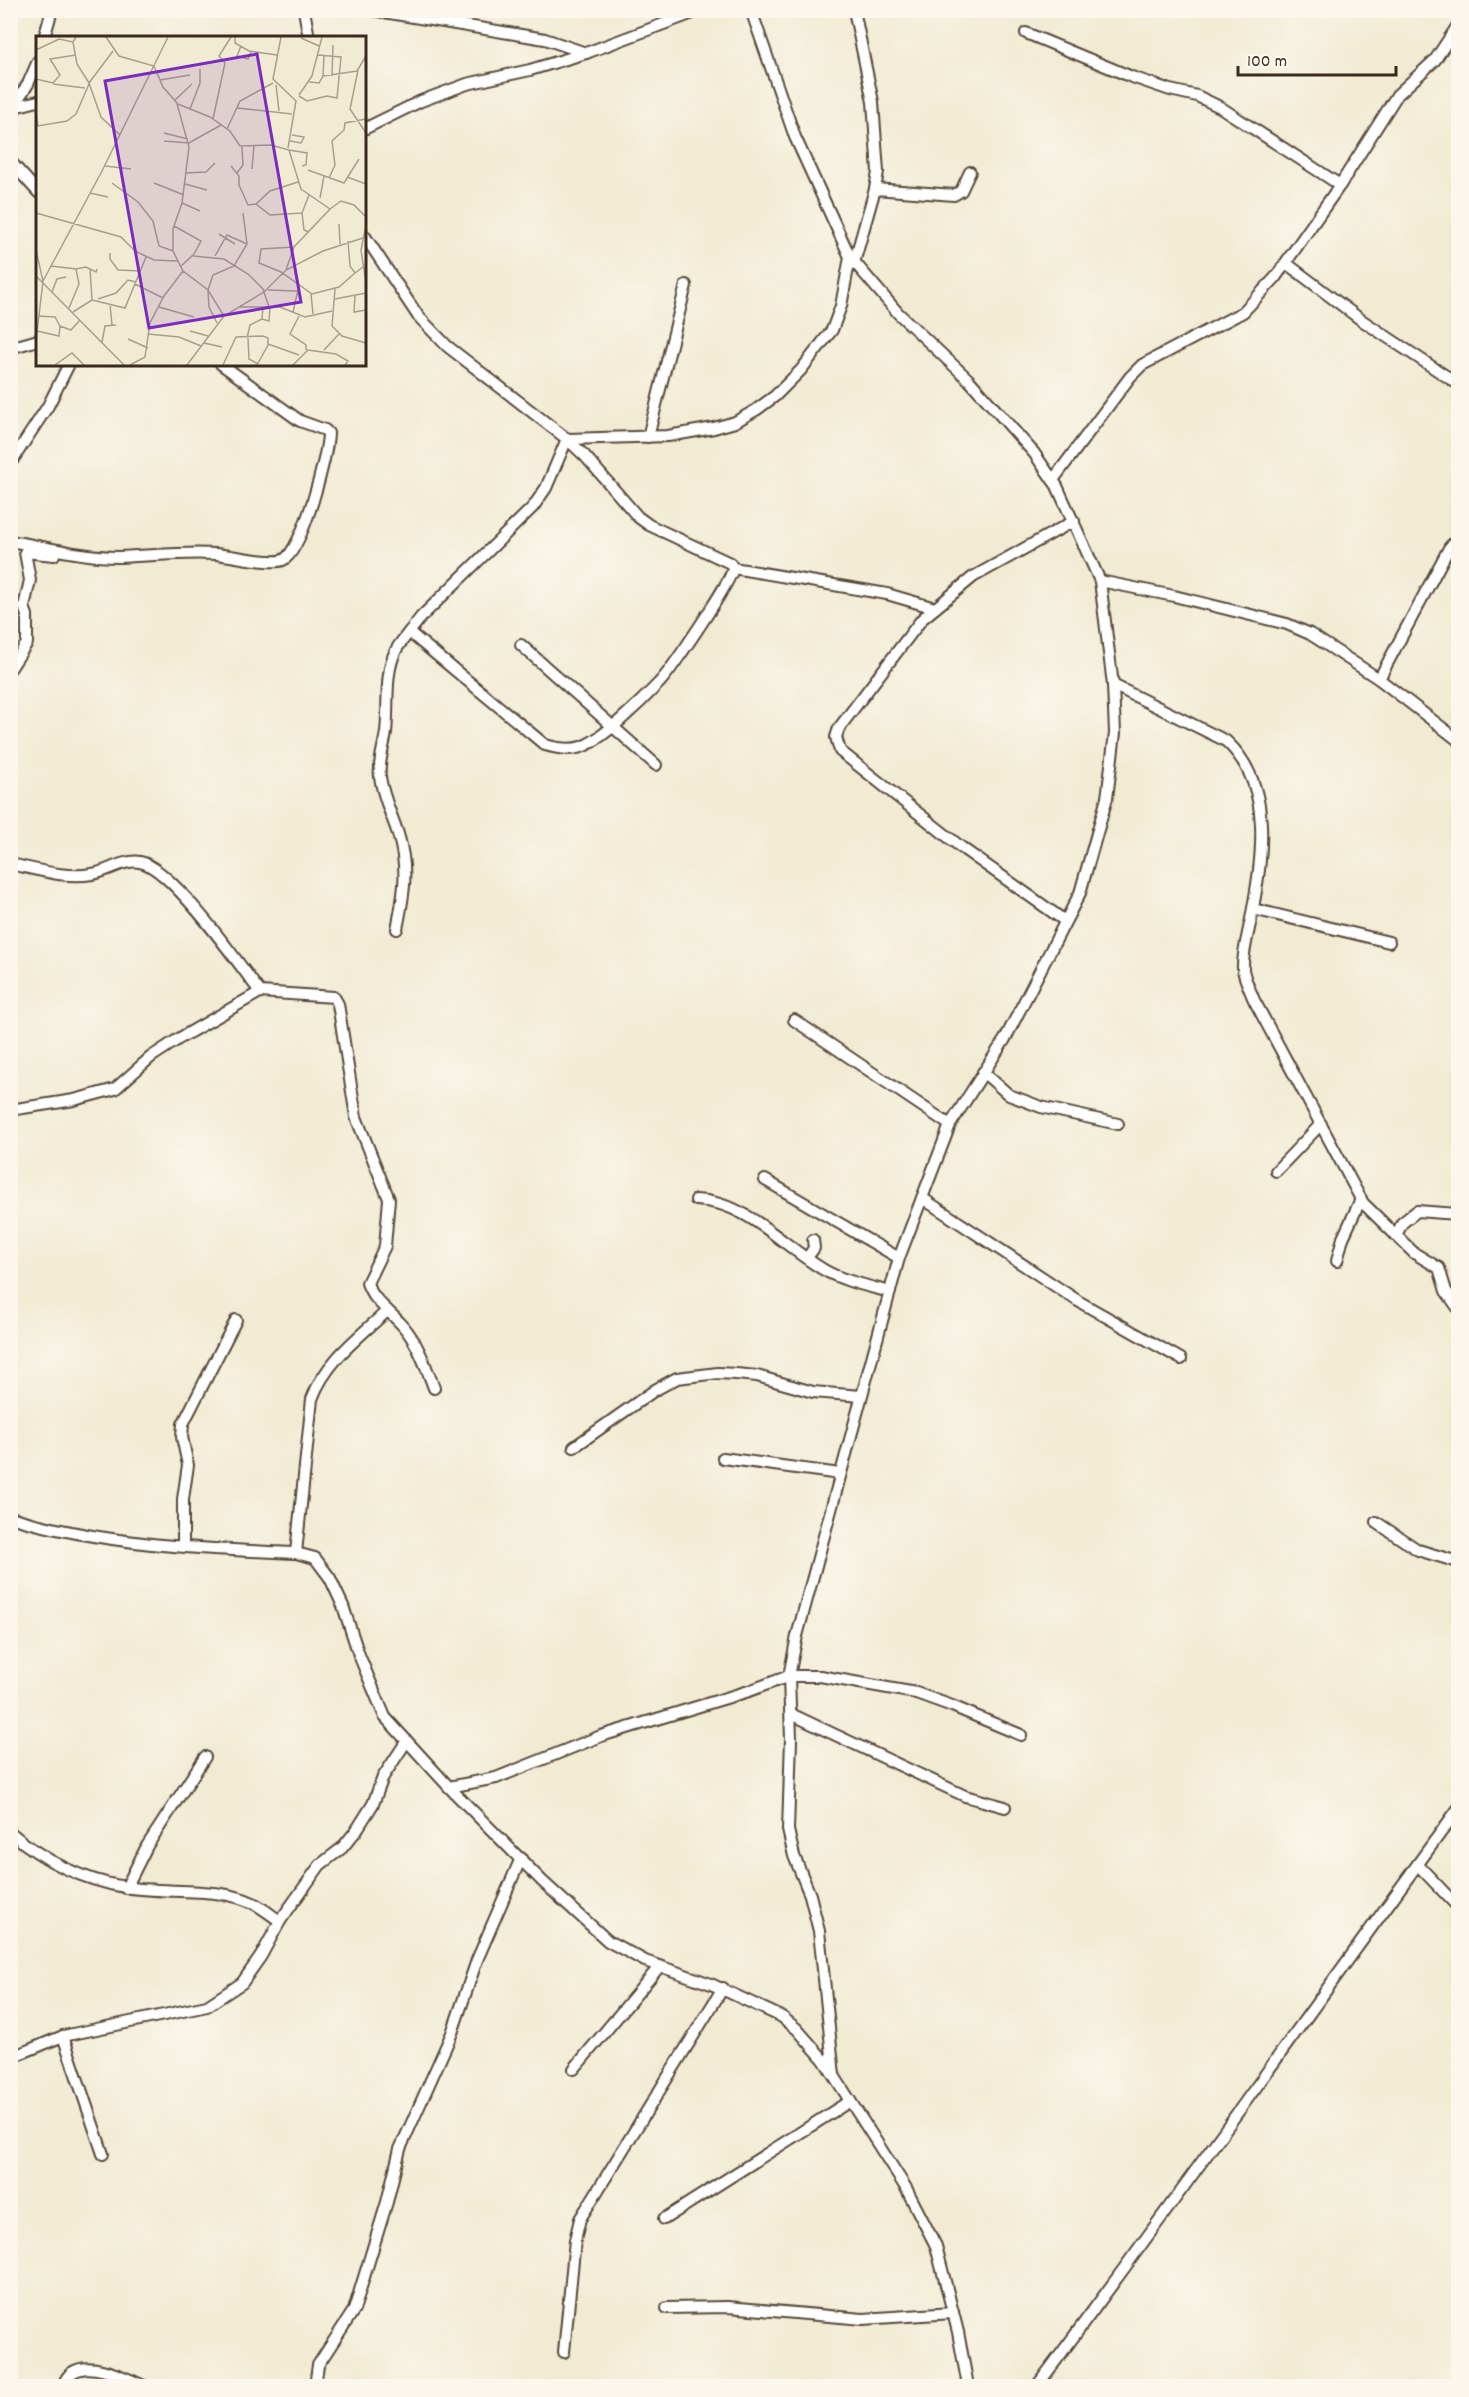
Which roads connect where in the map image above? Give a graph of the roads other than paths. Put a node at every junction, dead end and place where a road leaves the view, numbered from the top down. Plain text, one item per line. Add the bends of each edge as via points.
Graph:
1 (52, 10) edge
2 (304, 10) edge
3 (372, 10) edge
4 (701, 10) edge
5 (751, 10) edge
6 (854, 10) edge
7 (1458, 25) edge
8 (1026, 33) dead end
9 (45, 36) edge
10 (309, 36) edge
11 (586, 53) junction
12 (36, 66) edge
13 (36, 103) edge
14 (12, 109) edge
15 (366, 128) edge
16 (10, 161) edge
17 (970, 172) dead end
18 (1340, 185) junction
19 (875, 189) junction
20 (36, 190) edge
21 (366, 238) edge
22 (852, 260) junction
23 (1286, 263) junction
24 (686, 285) dead end
25 (36, 341) edge
26 (10, 348) edge
27 (68, 366) edge
28 (224, 366) edge
29 (1458, 384) edge
30 (648, 437) junction
31 (567, 439) junction
32 (10, 464) edge
33 (1053, 480) junction
34 (1074, 521) junction
35 (1458, 538) edge
36 (10, 541) edge
37 (53, 548) junction
38 (1454, 550) edge
39 (732, 568) junction
40 (1100, 581) junction
41 (935, 608) junction
42 (408, 632) junction
43 (521, 645) dead end
44 (10, 669) edge
45 (1379, 679) junction
46 (1113, 685) junction
47 (613, 726) junction
48 (1458, 740) edge
49 (656, 765) dead end
50 (10, 864) edge
51 (1253, 909) junction
52 (1065, 921) junction
53 (397, 929) dead end
54 (1389, 942) dead end
55 (260, 992) junction
56 (794, 1020) dead end
57 (983, 1072) junction
58 (10, 1110) edge
59 (1118, 1124) dead end
60 (1321, 1124) junction
61 (950, 1125) junction
62 (1276, 1171) dead end
63 (765, 1180) dead end
64 (922, 1198) junction
65 (1361, 1199) junction
66 (696, 1200) dead end
67 (1457, 1214) dead end
68 (1396, 1236) junction
69 (813, 1240) dead end
70 (899, 1257) junction
71 (807, 1258) junction
72 (1337, 1261) dead end
73 (890, 1292) junction
74 (1458, 1308) edge
75 (387, 1311) junction
76 (236, 1320) dead end
77 (1181, 1359) dead end
78 (434, 1388) dead end
79 (861, 1396) junction
80 (573, 1447) dead end
81 (723, 1458) dead end
82 (840, 1474) junction
83 (10, 1517) edge
84 (1376, 1522) dead end
85 (183, 1546) junction
86 (296, 1553) junction
87 (1458, 1562) edge
88 (789, 1676) junction
89 (791, 1714) junction
90 (1021, 1735) dead end
91 (406, 1742) junction
92 (205, 1757) dead end
93 (449, 1787) junction
94 (1005, 1807) dead end
95 (1458, 1809) edge
96 (10, 1832) edge
97 (521, 1858) junction
98 (1418, 1865) junction
99 (126, 1888) junction
100 (1458, 1907) edge
101 (280, 1921) junction
102 (659, 1967) junction
103 (723, 1988) junction
104 (63, 2036) junction
105 (10, 2058) edge
106 (574, 2069) dead end
107 (834, 2075) junction
108 (850, 2101) junction
109 (103, 2154) dead end
110 (664, 2219) dead end
111 (667, 2308) dead end
112 (953, 2313) junction
113 (564, 2352) dead end
114 (63, 2386) edge
115 (144, 2386) edge
116 (315, 2386) edge
117 (968, 2386) edge
118 (1037, 2386) edge

1 - 9 street
2 - 10 street
3 - 11 street via 545,39
4 - 11 street
5 - 22 street via 795,137
6 - 19 street via 873,102 878,172
7 - 18 street via 1435,60 1397,95
8 - 18 street via 1132,77 1220,107
11 - 15 street via 467,84
12 - 14 street
13 - 14 street
16 - 20 street
17 - 19 street via 961,191 954,195
18 - 23 street
19 - 22 street
21 - 31 street via 432,332
22 - 30 street via 832,330 775,396 735,422
22 - 33 street via 898,313 969,380
23 - 29 street via 1360,319
23 - 33 street via 1243,312 1142,365
24 - 30 street
25 - 26 street
27 - 32 street via 48,406
28 - 37 street via 300,421 328,434 325,461 292,554 268,561 214,554 118,557
30 - 31 street
31 - 39 street via 638,517 730,563
31 - 42 street via 546,488 533,507
33 - 34 street
34 - 40 street
34 - 41 street via 972,577
35 - 38 street
36 - 37 street
37 - 44 street via 54,555 25,552 30,580 24,607 27,643
38 - 45 street
39 - 41 street via 886,594
39 - 47 street via 733,573 719,596 660,682
40 - 45 street via 1287,624 1329,645
40 - 46 street
41 - 52 street via 839,728 836,744 900,800
42 - 47 street via 545,745 580,747
42 - 53 street via 390,666 380,775 406,870
43 - 47 street
45 - 48 street
46 - 51 street via 1226,741 1240,754 1259,803 1262,846
46 - 52 street via 1115,734 1107,798 1080,893
47 - 49 street
50 - 55 street via 80,876 133,862 150,866 186,898
51 - 54 street
51 - 60 street via 1244,959 1245,978
52 - 57 street via 1005,1039
55 - 58 street via 180,1038 114,1089
55 - 75 street via 332,996 338,1004 356,1117 389,1199 385,1246 367,1283
56 - 61 street
57 - 59 street via 1019,1099
57 - 61 street
60 - 62 street
60 - 65 street
61 - 64 street
63 - 70 street
64 - 70 street
64 - 77 street via 1078,1301
65 - 68 street
65 - 72 street
66 - 71 street via 739,1210
67 - 68 street via 1417,1212 1402,1223
68 - 74 street via 1439,1268 1446,1291
69 - 71 street via 814,1248
70 - 73 street
71 - 73 street via 825,1270
73 - 79 street
75 - 78 street via 413,1340
75 - 86 street via 340,1354 319,1380 312,1399
76 - 85 street via 183,1424 188,1465
79 - 80 street via 813,1392 758,1376 718,1373 677,1378
79 - 82 street
81 - 82 street
82 - 88 street via 796,1636
83 - 85 street via 103,1538
84 - 87 street via 1418,1550
85 - 86 street
86 - 91 street via 315,1558 330,1578 385,1717
88 - 89 street
88 - 90 street via 820,1676 916,1694
88 - 93 street via 601,1736 496,1778
89 - 94 street via 965,1796
89 - 107 street via 788,1830 819,1930
91 - 93 street
91 - 101 street via 356,1830 342,1848 320,1865
92 - 99 street via 147,1846
93 - 97 street
95 - 98 street
96 - 99 street via 57,1866
97 - 102 street via 590,1927 608,1941
97 - 116 street via 477,1960 452,2033 400,2149 354,2310 318,2365
98 - 100 street
98 - 118 street
99 - 101 street via 226,1895 252,1903
101 - 104 street via 242,1983 207,2006
102 - 103 street
102 - 106 street
103 - 107 street via 782,2017 797,2029
103 - 113 street via 580,2219
104 - 105 street
104 - 109 street
107 - 108 street
108 - 110 street
108 - 112 street via 922,2217 936,2247
111 - 112 street via 728,2307 872,2319
112 - 117 street
114 - 115 street via 74,2371 89,2369 107,2371

